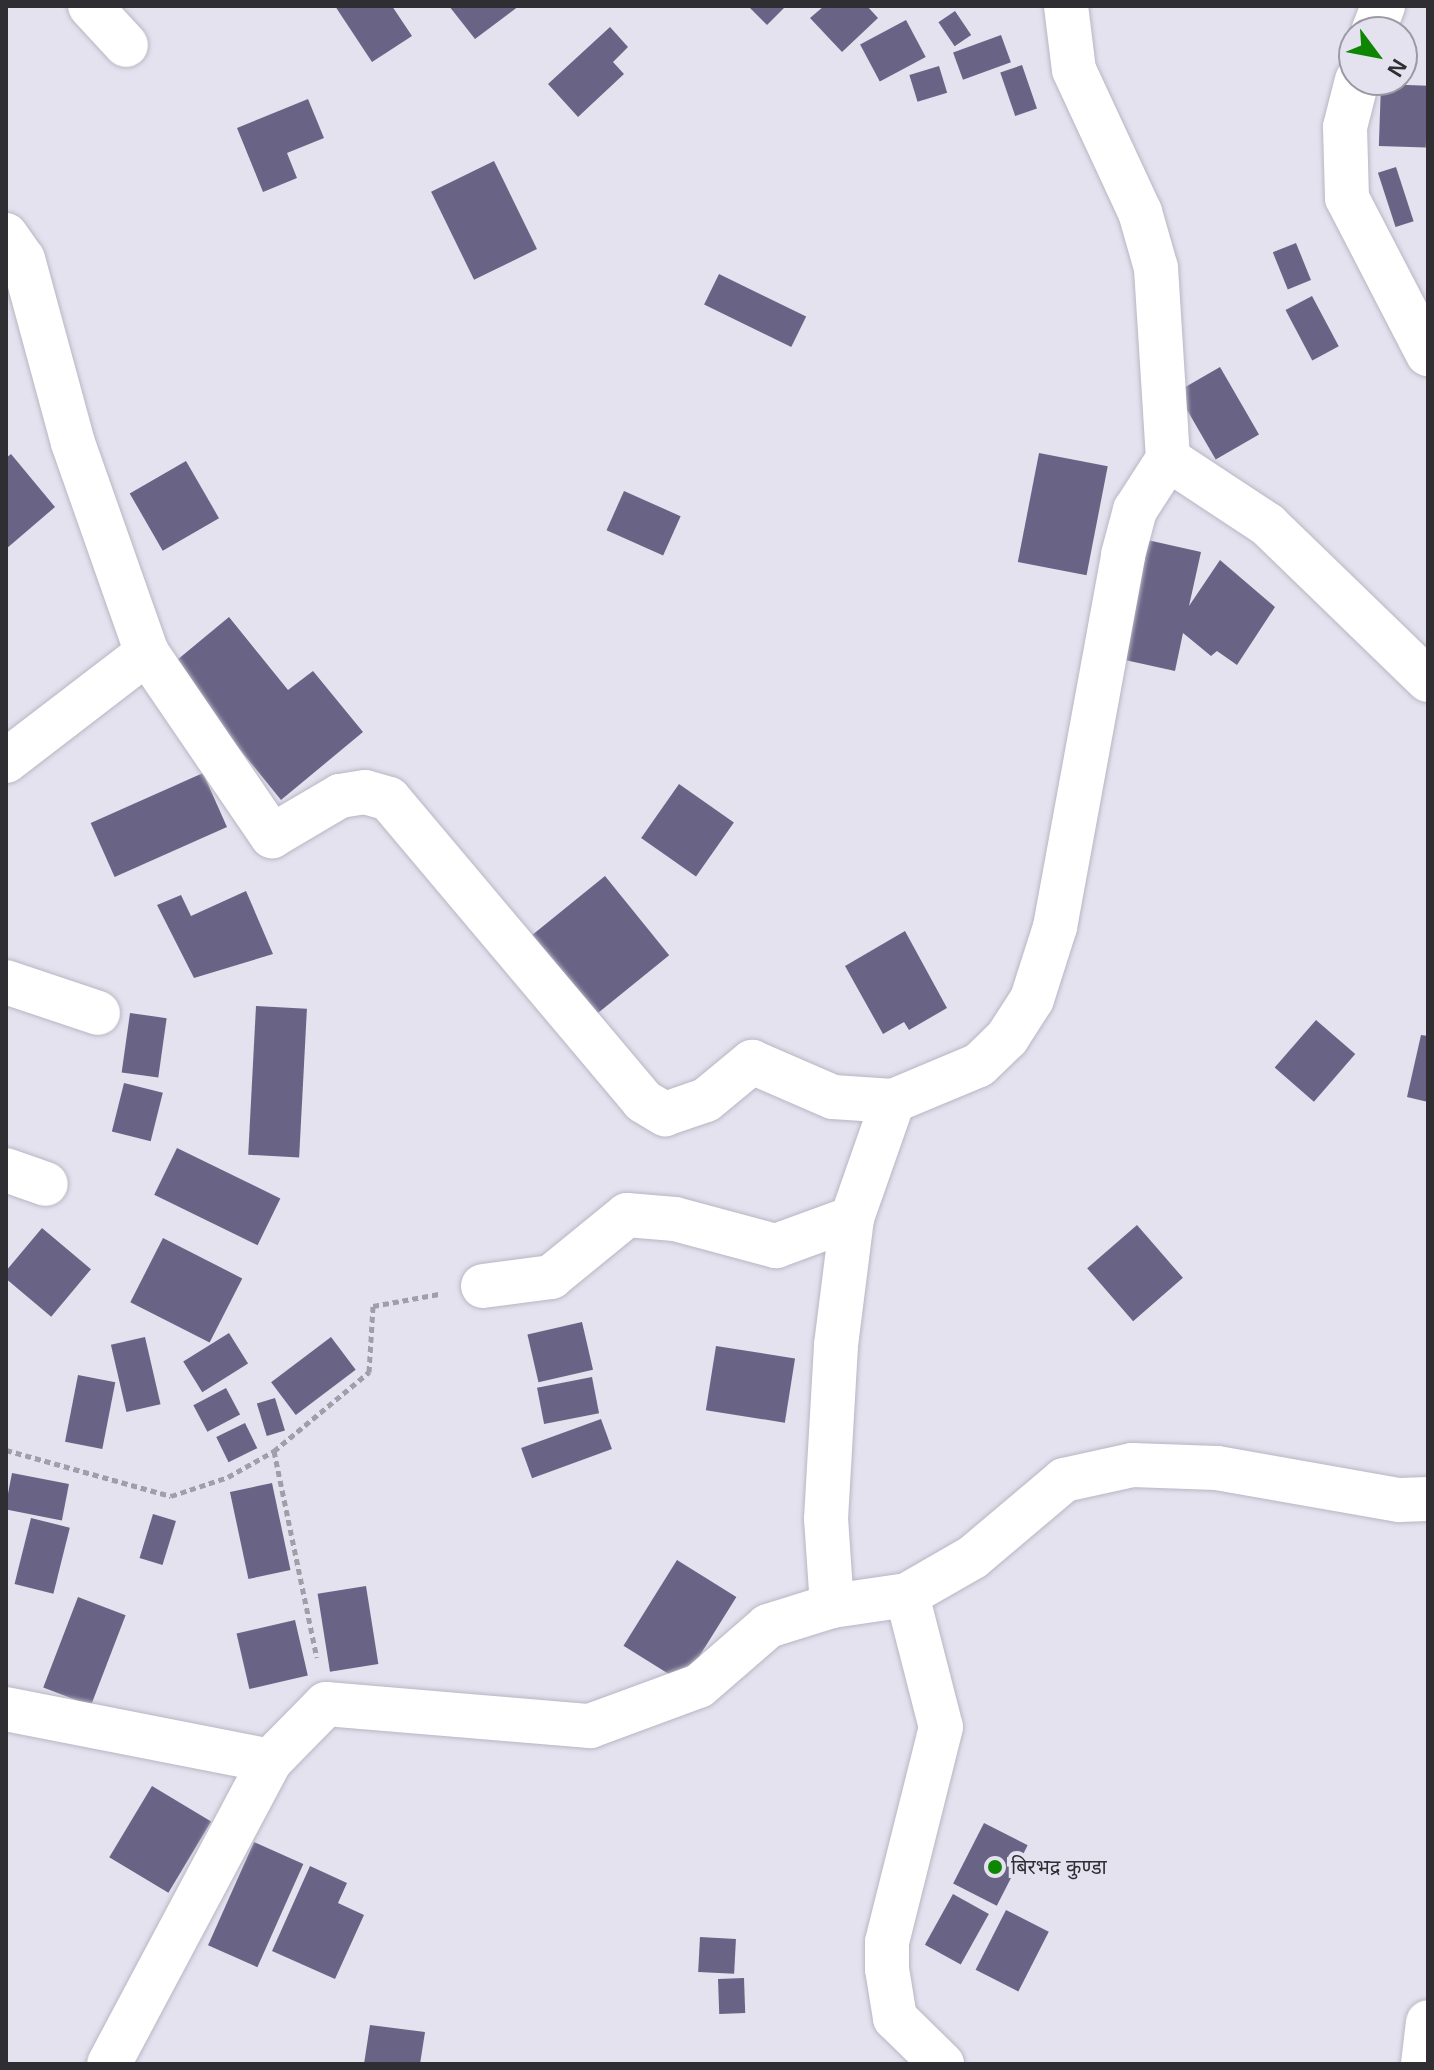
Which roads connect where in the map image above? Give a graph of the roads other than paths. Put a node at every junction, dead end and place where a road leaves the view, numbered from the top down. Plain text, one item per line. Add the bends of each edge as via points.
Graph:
1 (90, 6) edge
2 (1066, 6) edge
3 (126, 45) dead end
4 (1353, 96) edge
5 (6, 235) edge
6 (1428, 354) edge
7 (1168, 459) junction
8 (147, 653) junction
9 (1428, 680) edge
10 (6, 761) edge
11 (6, 982) edge
12 (98, 1013) dead end
13 (893, 1101) junction
14 (852, 1218) junction
15 (483, 1286) road end
16 (1428, 1499) edge
17 (907, 1595) junction
18 (832, 1606) junction
19 (6, 1709) edge
20 (270, 1761) junction
21 (1428, 2022) edge
22 (109, 2064) edge
23 (942, 2064) edge
24 (1423, 2064) edge

1 - 3 street
2 - 7 street via 1074,70 1140,212 1156,268
4 - 6 street via 1345,127 1347,198
5 - 8 street via 23,259 73,443
7 - 9 street via 1268,525
7 - 13 street via 1135,510 1123,555 1055,927 1032,999 1007,1038 979,1065
8 - 10 street
8 - 13 street via 272,836 311,809 353,794 389,799 407,813 643,1101 665,1114 686,1111 752,1062 833,1097
11 - 12 street
13 - 14 street
14 - 15 street via 776,1246 675,1219 627,1215 551,1277
14 - 18 street via 836,1345 827,1503
16 - 17 street via 1399,1500 1217,1468 1132,1465 1064,1480 973,1557
17 - 18 street
17 - 23 street via 941,1727 887,1942 887,1969 895,2018
18 - 20 street via 768,1626 699,1686 590,1726 326,1704
19 - 20 street
20 - 22 street
21 - 24 street

